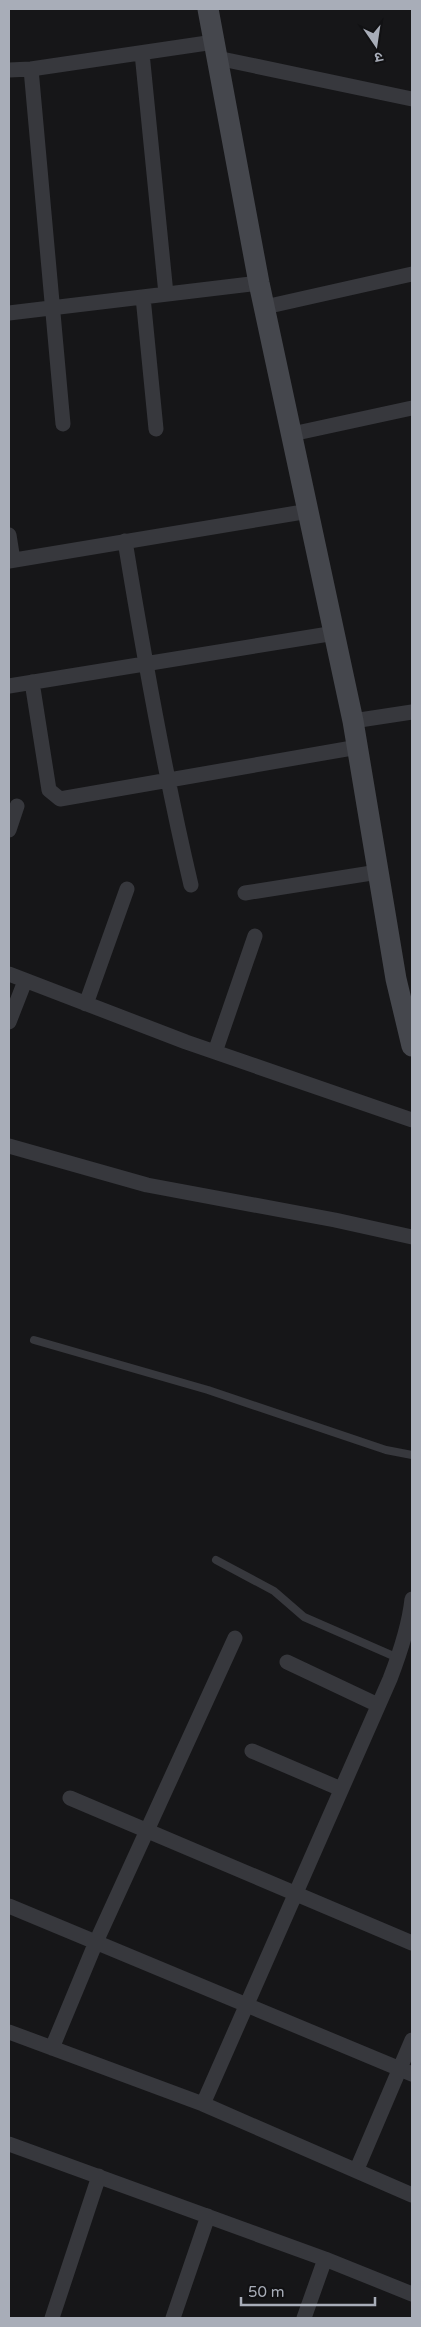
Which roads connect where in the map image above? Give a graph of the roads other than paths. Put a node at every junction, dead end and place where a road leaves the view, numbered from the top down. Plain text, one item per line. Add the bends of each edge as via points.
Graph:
1 (208, 9) edge
2 (216, 50) junction
3 (142, 53) junction
4 (31, 69) junction
5 (9, 70) edge
6 (412, 98) edge
7 (412, 274) edge
8 (259, 284) junction
9 (166, 294) junction
10 (143, 297) junction
11 (265, 307) junction
12 (52, 308) junction
13 (9, 313) edge
14 (412, 408) edge
15 (63, 424) dead end
16 (156, 429) dead end
17 (292, 434) junction
18 (309, 511) junction
19 (9, 535) edge
20 (125, 541) junction
21 (11, 560) edge
22 (335, 633) junction
23 (145, 664) junction
24 (32, 682) junction
25 (9, 686) edge
26 (412, 712) edge
27 (353, 721) junction
28 (358, 747) junction
29 (167, 781) junction
30 (17, 806) dead end
31 (9, 830) edge
32 (378, 872) junction
33 (191, 885) dead end
34 (127, 888) dead end
35 (245, 893) dead end
36 (255, 936) dead end
37 (9, 974) edge
38 (25, 981) junction
39 (86, 1004) junction
40 (9, 1022) edge
41 (412, 1046) edge
42 (214, 1052) junction
43 (412, 1120) edge
44 (9, 1146) edge
45 (412, 1237) edge
46 (34, 1340) dead end
47 (412, 1455) edge
48 (216, 1560) dead end
49 (412, 1599) edge
50 (235, 1638) dead end
51 (398, 1658) junction
52 (287, 1662) dead end
53 (378, 1705) junction
54 (252, 1751) dead end
55 (341, 1789) junction
56 (70, 1798) dead end
57 (148, 1830) junction
58 (297, 1892) junction
59 (9, 1906) edge
60 (96, 1942) junction
61 (412, 1942) edge
62 (245, 2004) junction
63 (9, 2032) edge
64 (412, 2040) edge
65 (52, 2048) junction
66 (406, 2071) edge
67 (203, 2104) junction
68 (9, 2144) edge
69 (357, 2170) junction
70 (99, 2176) junction
71 (412, 2194) edge
72 (208, 2216) junction
73 (324, 2259) junction
74 (412, 2294) edge
75 (52, 2318) edge
76 (173, 2318) edge
77 (304, 2318) edge

1 - 2 street
2 - 3 street
2 - 6 street
2 - 8 street
3 - 4 street
3 - 9 street
4 - 5 street
4 - 12 street
7 - 11 street
8 - 9 street
8 - 11 street
9 - 10 street
10 - 12 street
10 - 16 street
11 - 17 street
12 - 13 street
12 - 15 street
14 - 17 street
17 - 18 street
18 - 20 street
18 - 22 street
19 - 21 street
20 - 21 street
20 - 23 street
22 - 23 street
22 - 27 street
23 - 24 street
23 - 29 street
24 - 25 street
24 - 29 street via 49,790 55,797 68,798
26 - 27 street
27 - 28 street
28 - 29 street
28 - 32 street
29 - 33 street
30 - 31 street
32 - 35 street
32 - 41 street via 396,980
34 - 39 street
36 - 42 street
37 - 38 street
38 - 39 street
38 - 40 street
39 - 42 street
42 - 43 street
44 - 45 street via 147,1185
46 - 47 lane via 208,1390
48 - 51 lane via 274,1591 304,1617
49 - 51 street via 410,1619
50 - 57 street
51 - 53 street
52 - 53 street
53 - 55 street
54 - 55 street
55 - 58 street
56 - 57 street
57 - 58 street
57 - 60 street
58 - 61 street
58 - 62 street
59 - 60 street
60 - 62 street
60 - 65 street
62 - 66 street
62 - 67 street
63 - 65 street
64 - 66 street
65 - 67 street
66 - 69 street
67 - 69 street
68 - 70 street
69 - 71 street
70 - 72 street
70 - 75 street
72 - 73 street
72 - 76 street
73 - 74 street
73 - 77 street

